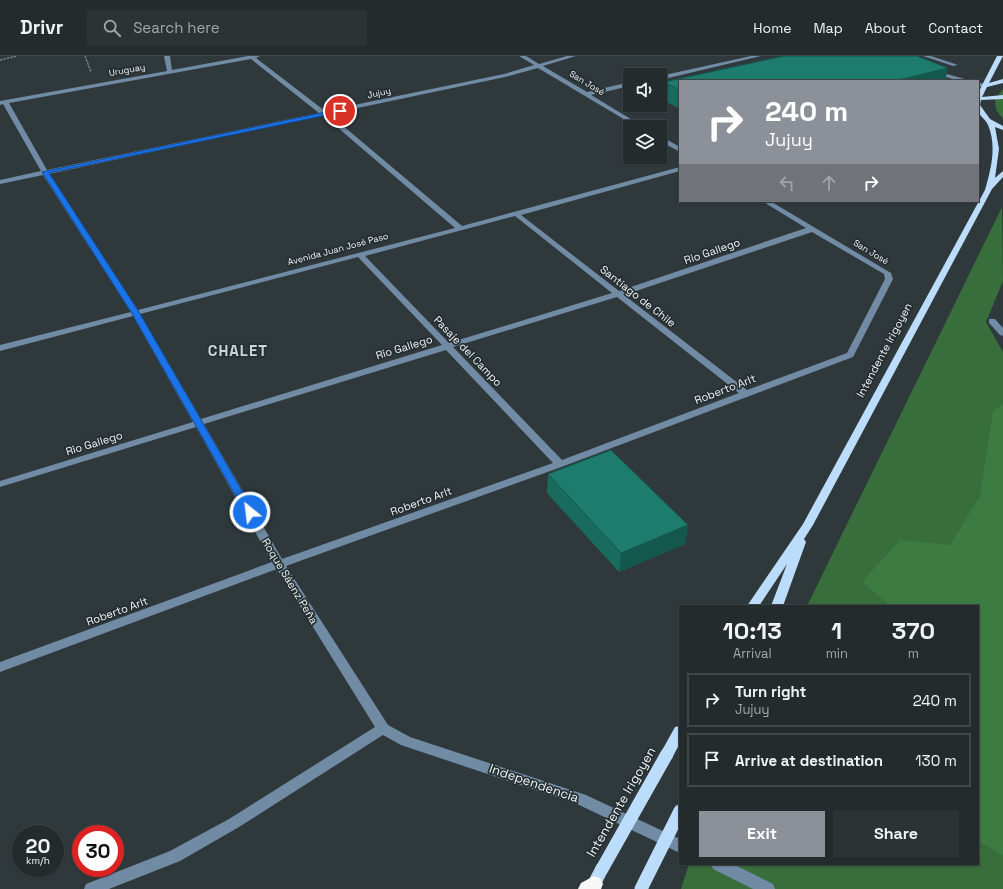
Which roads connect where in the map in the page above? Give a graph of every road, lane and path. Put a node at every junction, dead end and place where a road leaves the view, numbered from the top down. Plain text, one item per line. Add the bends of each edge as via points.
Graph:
1 (17, 56) edge
2 (166, 56) edge
3 (255, 56) edge
4 (522, 56) edge
5 (572, 56) edge
6 (758, 56) edge
7 (926, 56) edge
8 (1000, 56) edge
9 (0, 60) edge
10 (955, 65) dead end
11 (538, 66) junction
12 (925, 69) edge
13 (170, 72) junction
14 (667, 76) edge
15 (963, 80) edge
16 (1003, 81) edge
17 (623, 86) edge
18 (982, 89) edge
19 (586, 94) junction
20 (1003, 96) edge
21 (979, 99) edge
22 (3, 103) edge
23 (979, 112) edge
24 (324, 114) junction
25 (629, 120) edge
26 (990, 122) junction
27 (1003, 128) edge
28 (667, 142) edge
29 (679, 149) edge
30 (679, 169) edge
31 (45, 172) junction
32 (1003, 173) edge
33 (0, 182) edge
34 (988, 190) junction
35 (767, 202) edge
36 (516, 214) junction
37 (460, 228) junction
38 (812, 229) junction
39 (359, 254) junction
40 (618, 294) junction
41 (135, 312) junction
42 (992, 321) dead end
43 (1003, 333) edge
44 (446, 346) junction
45 (0, 348) edge
46 (850, 355) joint
47 (746, 394) junction
48 (199, 422) junction
49 (560, 464) junction
50 (0, 484) edge
51 (808, 525) junction
52 (279, 564) junction
53 (754, 605) edge
54 (777, 605) edge
55 (0, 667) edge
56 (383, 729) junction
57 (679, 733) edge
58 (679, 813) edge
59 (679, 846) edge
60 (720, 865) edge
61 (593, 883) edge
62 (91, 889) edge
63 (641, 889) edge
64 (768, 889) edge

1 - 9 path
2 - 13 street
3 - 13 street, Uruguay
3 - 24 street
4 - 11 street, San José
5 - 11 street, Jujuy
6 - 14 street
7 - 10 street
8 - 18 main road
11 - 19 street, San José
11 - 24 street, Jujuy
12 - 15 street
13 - 22 street, Uruguay
16 - 18 main road
17 - 19 street
19 - 25 street, San José
20 - 21 main road
22 - 31 street, Roque Sáenz Peña
23 - 26 main road
24 - 31 street, Jujuy
24 - 37 street
26 - 27 main road
26 - 34 main road, Intendente Irigoyen via 997,150
28 - 29 street
30 - 36 street, Avenida Juan José Paso
31 - 33 street, Jujuy
31 - 41 street, Roque Sáenz Peña
32 - 34 main road, Intendente Irigoyen
34 - 51 main road, Intendente Irigoyen
35 - 38 street, San José
36 - 37 street, Avenida Juan José Paso
36 - 40 street, Santiago de Chile
37 - 39 street, Avenida Juan José Paso
38 - 40 street, Rio Gallego
38 - 46 street, San José via 882,269 889,279
39 - 41 street, Avenida Juan José Paso
39 - 44 street, Pasaje del Campo
40 - 44 street, Rio Gallego
40 - 47 street, Santiago de Chile
41 - 45 street, Avenida Juan José Paso
41 - 48 street, Roque Sáenz Peña
42 - 43 street
44 - 48 street, Rio Gallego
44 - 49 street, Pasaje del Campo
46 - 47 street, Roberto Arlt
47 - 49 street, Roberto Arlt
48 - 50 street, Rio Gallego
48 - 52 street, Roque Sáenz Peña
49 - 52 street, Roberto Arlt
51 - 53 main road, Intendente Irigoyen
51 - 54 main road, Intendente Irigoyen
52 - 55 street, Roberto Arlt
52 - 56 street, Roque Sáenz Peña
56 - 59 street, Independencia via 406,740 581,799
56 - 62 street via 234,823 175,856
57 - 61 main road, Intendente Irigoyen, bridge
58 - 63 main road, bridge
60 - 64 street

